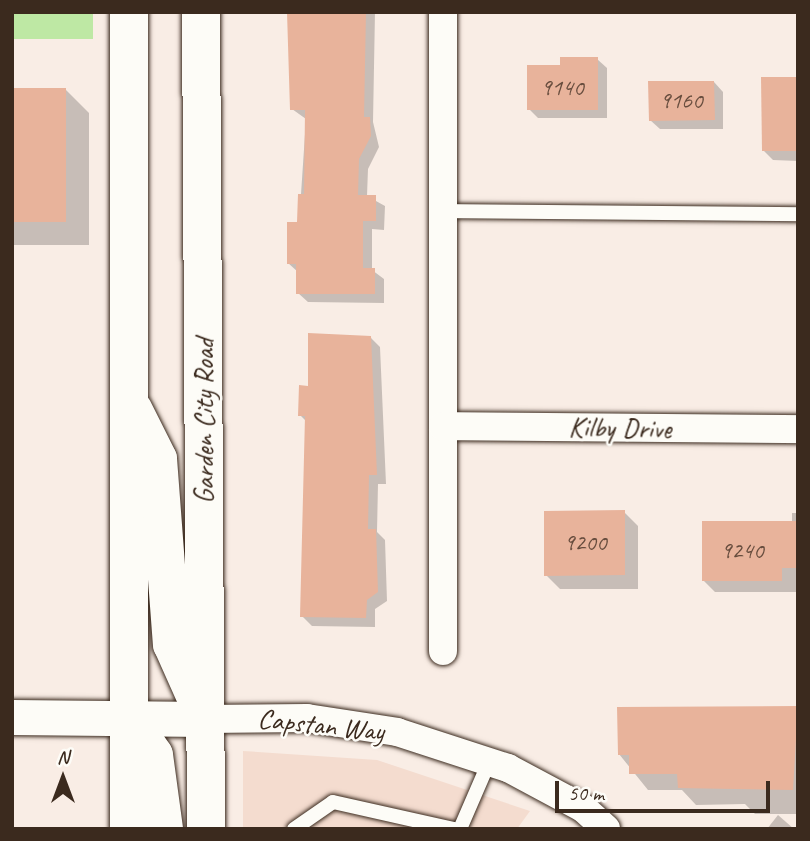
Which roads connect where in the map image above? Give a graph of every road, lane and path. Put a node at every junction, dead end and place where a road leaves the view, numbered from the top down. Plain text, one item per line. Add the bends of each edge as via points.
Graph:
1 (129, 12) edge
2 (201, 12) edge
3 (443, 12) edge
4 (441, 211) junction
5 (798, 214) edge
6 (130, 404) junction
7 (443, 426) junction
8 (798, 429) edge
9 (443, 651) dead end
10 (12, 717) edge
11 (128, 718) junction
12 (205, 719) junction
13 (489, 762) junction
14 (129, 829) edge
15 (164, 829) edge
16 (205, 829) edge
17 (294, 829) edge
18 (454, 829) edge
19 (460, 829) edge
20 (606, 829) edge

1 - 6 main road
2 - 12 main road, Garden City Road
3 - 4 street
4 - 5 lane
4 - 7 street
6 - 11 main road
6 - 12 main road via 158,459 172,644
7 - 8 street, Kilby Drive
7 - 9 street
10 - 11 street, Capstan Way
11 - 12 street, Capstan Way
11 - 14 main road
11 - 15 main road via 154,755
12 - 13 street, Capstan Way via 349,723
12 - 16 main road, Garden City Road
13 - 19 lane
13 - 20 street, Capstan Way via 583,808
17 - 18 lane via 333,802

